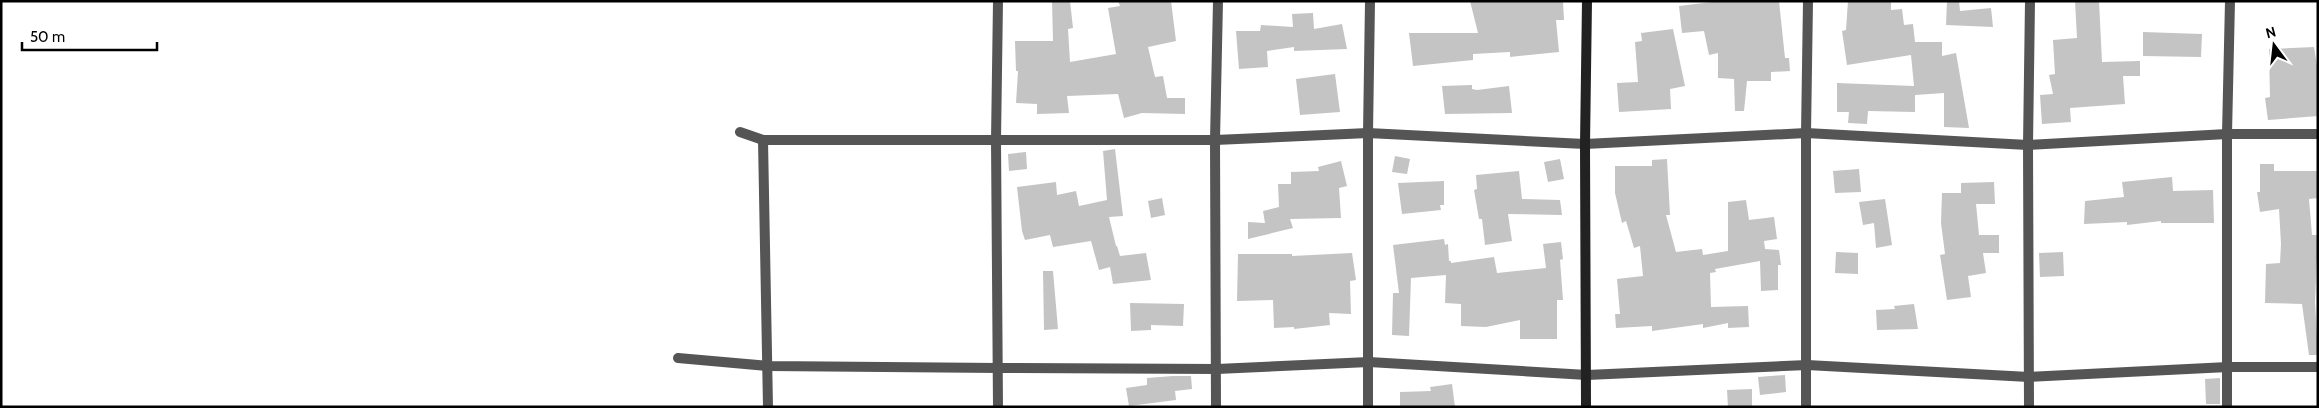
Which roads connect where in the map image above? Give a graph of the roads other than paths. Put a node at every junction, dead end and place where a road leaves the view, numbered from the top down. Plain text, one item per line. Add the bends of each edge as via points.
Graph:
1 (998, 1) edge
2 (1218, 1) edge
3 (1370, 1) edge
4 (1587, 1) edge
5 (1808, 1) edge
6 (2030, 1) edge
7 (2230, 1) edge
8 (740, 132) dead end
9 (1368, 133) junction
10 (1806, 133) junction
11 (2227, 134) junction
12 (2318, 134) edge
13 (763, 140) junction
14 (996, 140) junction
15 (1215, 140) junction
16 (1584, 144) junction
17 (2028, 145) junction
18 (678, 358) dead end
19 (1369, 362) junction
20 (1807, 365) junction
21 (768, 366) junction
22 (2228, 367) junction
23 (2318, 367) edge
24 (999, 368) junction
25 (1217, 369) junction
26 (1587, 375) junction
27 (2029, 377) junction
28 (768, 407) edge
29 (998, 407) edge
30 (1216, 407) edge
31 (1368, 407) edge
32 (1586, 407) edge
33 (1806, 407) edge
34 (2029, 407) edge
35 (2227, 407) edge

1 - 14 street
2 - 15 street
3 - 9 street
4 - 16 street
5 - 10 street
6 - 17 street
7 - 11 street
8 - 13 street
9 - 15 street
9 - 16 street
9 - 19 street
10 - 16 street
10 - 17 street
10 - 20 street
11 - 12 street
11 - 17 street
11 - 22 street
13 - 14 street
13 - 21 street
14 - 15 street
14 - 24 street
15 - 25 street
16 - 26 street
17 - 27 street
18 - 21 street
19 - 25 street
19 - 26 street
19 - 31 street
20 - 26 street
20 - 27 street
20 - 33 street
21 - 24 street
21 - 28 street
22 - 23 street
22 - 27 street
22 - 35 street
24 - 25 street
24 - 29 street
25 - 30 street
26 - 32 street
27 - 34 street

